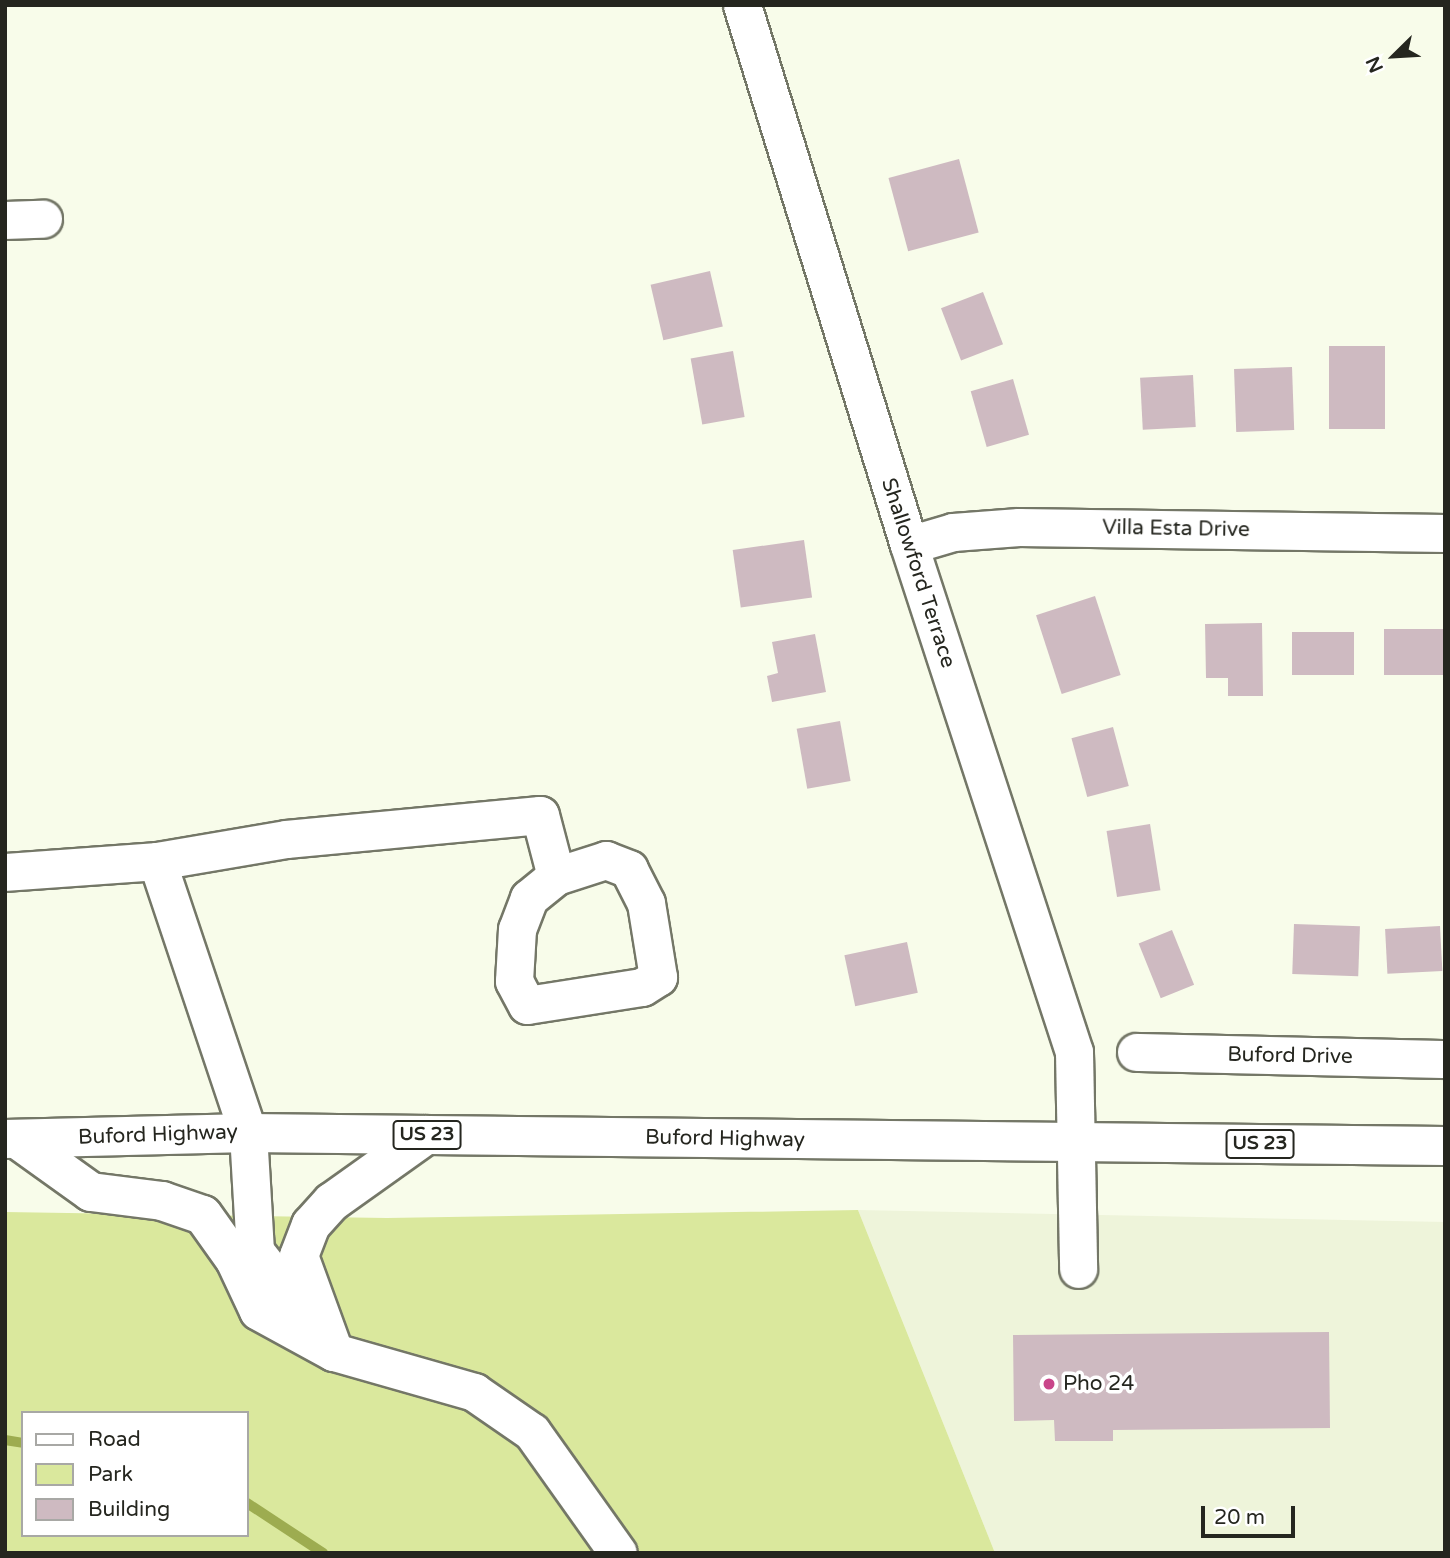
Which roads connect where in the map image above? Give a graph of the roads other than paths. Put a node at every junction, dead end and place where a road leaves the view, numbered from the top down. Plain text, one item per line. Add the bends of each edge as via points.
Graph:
1 (742, 5) edge
2 (43, 219) dead end
3 (5, 220) edge
4 (1445, 533) edge
5 (909, 545) junction
6 (157, 861) junction
7 (5, 872) edge
8 (556, 876) junction
9 (1136, 1052) dead end
10 (1445, 1059) edge
11 (248, 1133) junction
12 (426, 1135) junction
13 (11, 1139) edge
14 (1075, 1143) junction
15 (1445, 1146) edge
16 (1078, 1269) dead end
17 (334, 1352) junction
18 (618, 1553) edge

1 - 5 street, Shallowford Terrace
2 - 3 street
4 - 5 street, Villa Esta Drive via 1019,527 953,532
5 - 14 street, Shallowford Terrace via 1074,1052
6 - 7 street
6 - 8 street via 286,839 540,815
6 - 11 street
8 - 8 street via 529,898 517,929 514,981 527,1005 642,987 658,977 646,903 629,869 606,860
9 - 10 street, Buford Drive
11 - 12 main road, Buford Highway / US 23
11 - 13 main road, Buford Highway / US 23
11 - 17 street via 255,1251
12 - 14 main road, Buford Highway / US 23
12 - 17 main road via 332,1202 311,1225 299,1256
13 - 17 main road via 91,1192 162,1201 203,1215 235,1260 259,1311
14 - 15 main road, Buford Highway / US 23
14 - 16 street, Shallowford Terrace
17 - 18 street via 474,1392 532,1432

